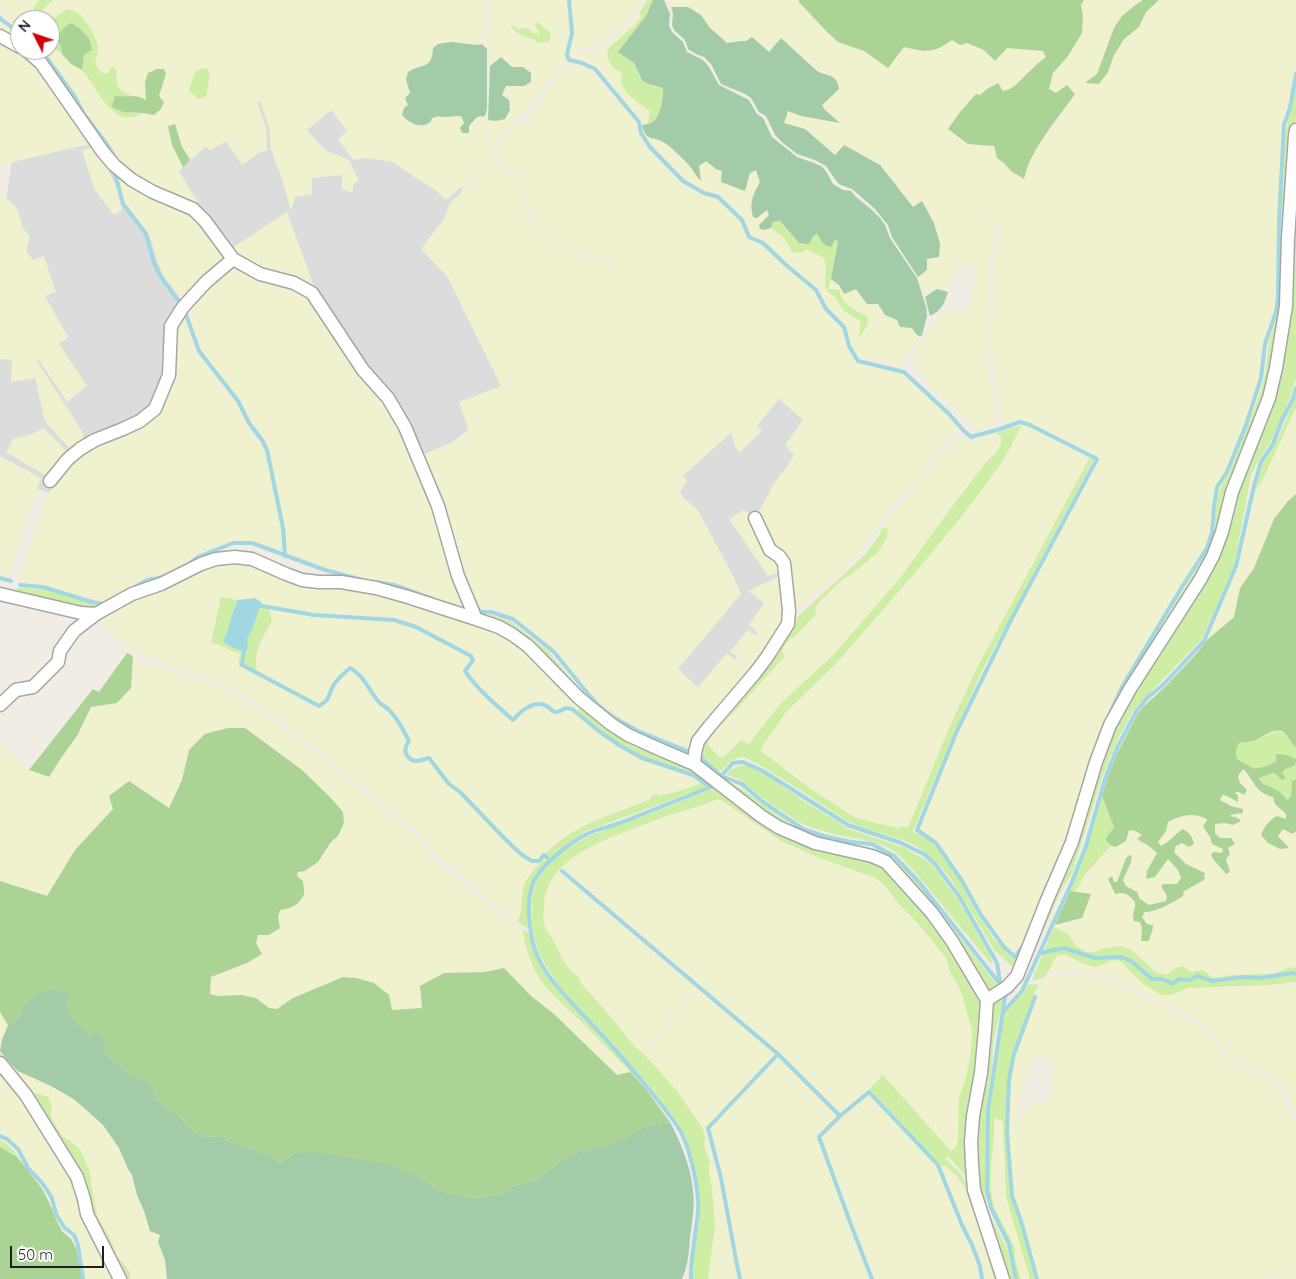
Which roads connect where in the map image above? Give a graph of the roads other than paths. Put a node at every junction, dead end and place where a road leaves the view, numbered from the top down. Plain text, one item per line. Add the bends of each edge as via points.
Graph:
1 (38, 60) edge
2 (1296, 130) edge
3 (233, 259) junction
4 (50, 481) dead end
5 (755, 518) dead end
6 (0, 594) edge
7 (96, 614) junction
8 (476, 619) junction
9 (0, 705) edge
10 (694, 764) junction
11 (987, 1000) junction
12 (0, 1063) edge
13 (120, 1279) edge
14 (1003, 1279) edge

1 - 3 street via 114,165 153,192 193,209
2 - 11 street via 1286,306 1276,368 1269,398 1232,492 1222,532 1200,580 1130,688 1110,725 1072,842 1017,976 1008,987
3 - 4 street via 206,282 171,326 169,375 155,409 140,421 80,449
3 - 8 street via 260,274 294,283 312,293 362,370 388,398 405,427 438,506 458,576
5 - 10 street via 770,550 784,562 788,624 755,674 698,741
6 - 7 street via 81,614
7 - 8 street via 132,594 201,564 235,557 252,559 302,580 376,588
7 - 9 street via 74,631 60,651 58,662 33,688 16,690
8 - 10 street via 499,627 528,646 579,698 611,724
10 - 11 street via 778,827 815,844 886,862 932,913
11 - 14 street via 981,1073 973,1116 972,1165 974,1190
12 - 13 street via 26,1095 77,1177 87,1214

